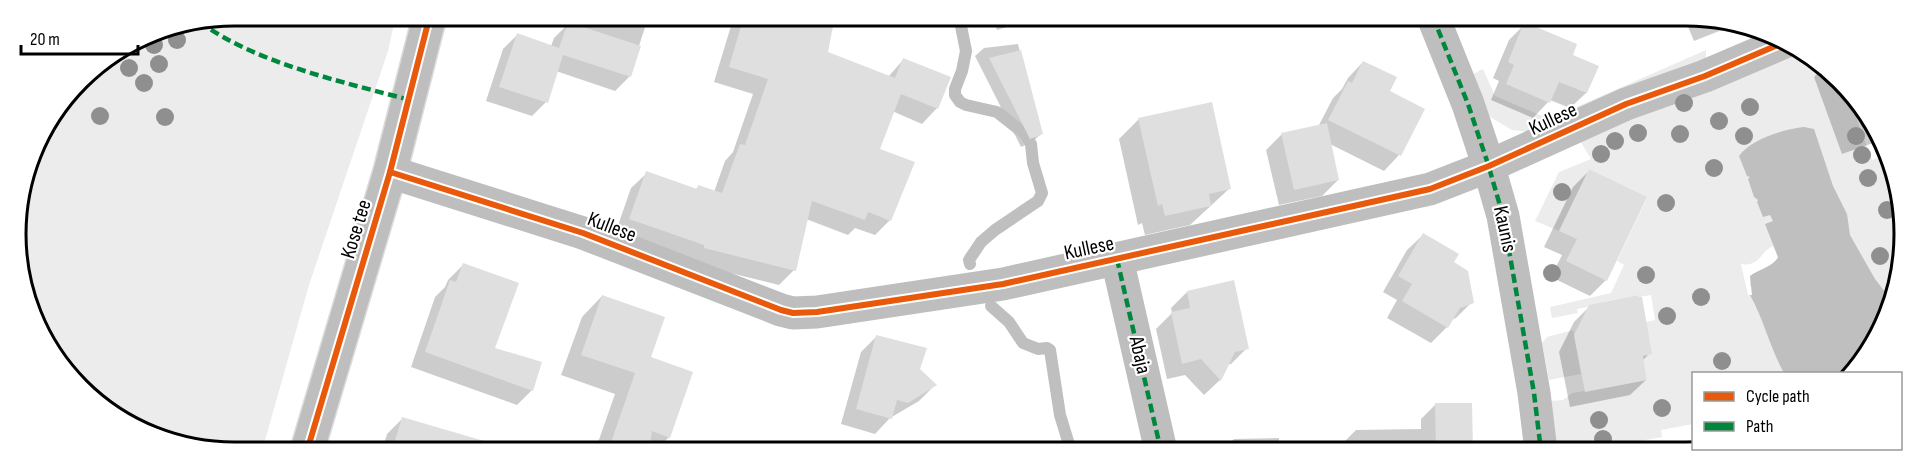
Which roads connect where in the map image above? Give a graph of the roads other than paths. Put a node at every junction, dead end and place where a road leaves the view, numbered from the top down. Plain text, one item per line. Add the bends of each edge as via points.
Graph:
1 (427, 26) edge
2 (1437, 26) edge
3 (1775, 46) edge
4 (1489, 166) junction
5 (390, 172) junction
6 (1117, 259) junction
7 (310, 442) edge
8 (1159, 442) edge
9 (1540, 442) edge

1 - 5 street, Kose tee
2 - 4 street, Kaunis
3 - 4 street, Kullese via 1626,104
4 - 6 street, Kullese via 1430,189 1387,200
4 - 9 street, Kaunis via 1509,244
5 - 6 street, Kullese via 583,233 793,313 874,305 1003,284
5 - 7 street, Kose tee
6 - 8 street, Abaja

